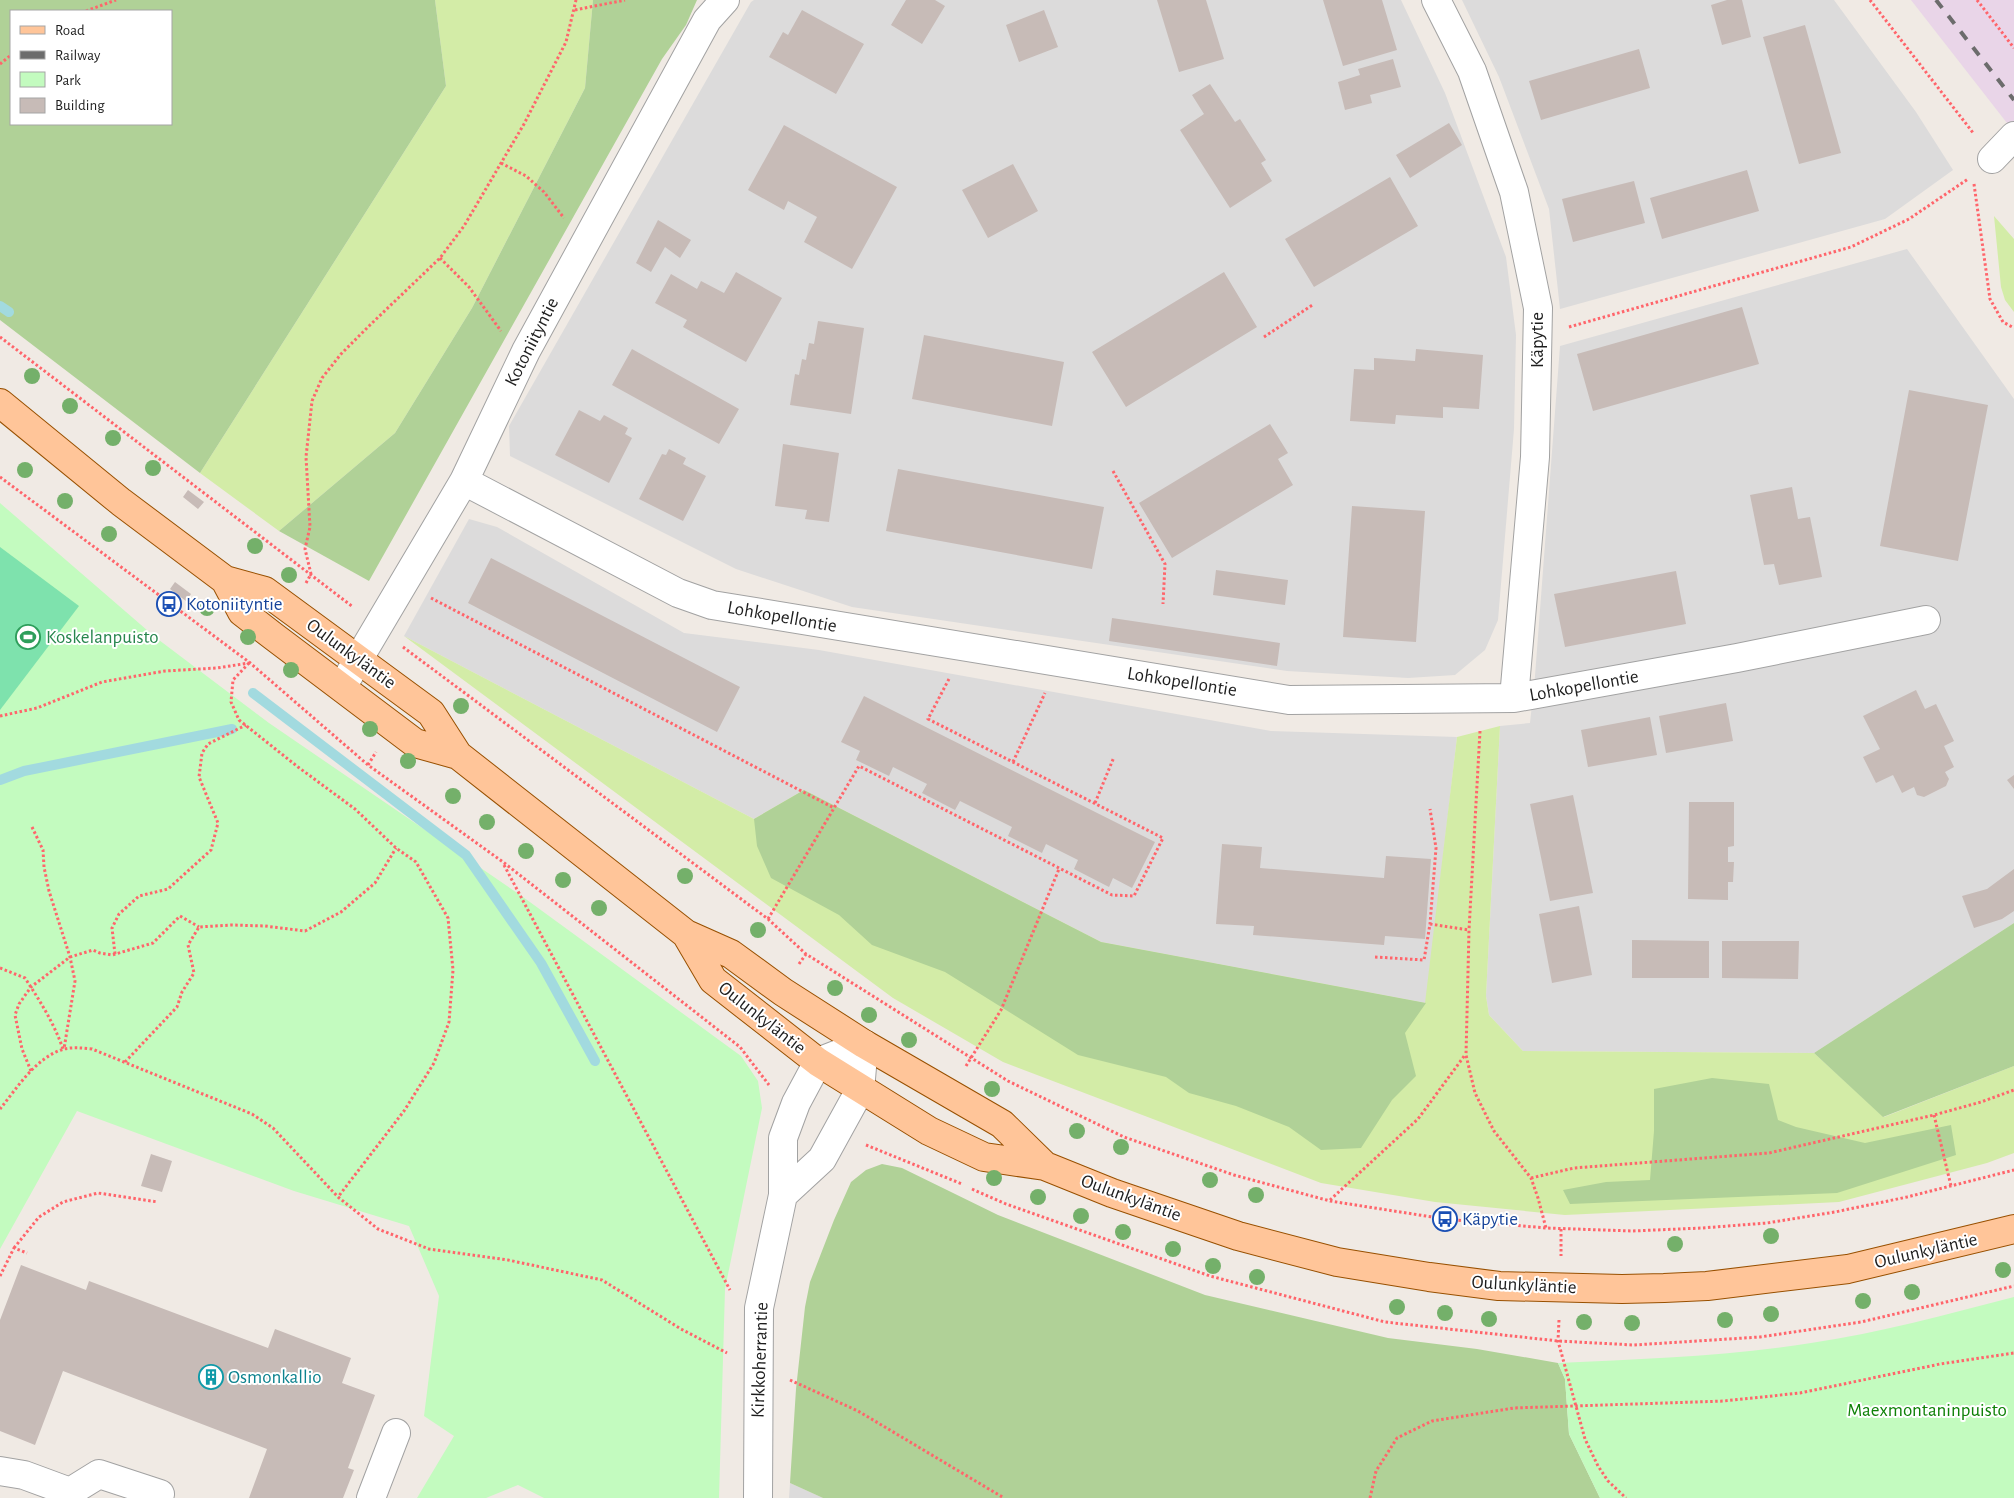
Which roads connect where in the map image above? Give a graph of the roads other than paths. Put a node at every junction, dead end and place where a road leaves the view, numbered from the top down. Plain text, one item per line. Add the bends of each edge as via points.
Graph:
1 (725, 0) edge
2 (1436, 0) edge
3 (2014, 136) edge
4 (1992, 159) road end
5 (0, 403) edge
6 (464, 481) junction
7 (225, 580) junction
8 (1926, 620) dead end
9 (359, 660) junction
10 (342, 687) junction
11 (1514, 698) junction
12 (458, 755) junction
13 (686, 934) junction
14 (864, 1044) junction
15 (818, 1062) junction
16 (860, 1090) junction
17 (1045, 1166) junction
18 (783, 1195) junction
19 (2014, 1229) edge
20 (396, 1433) dead end
21 (0, 1471) edge
22 (160, 1494) dead end
23 (371, 1498) edge
24 (758, 1498) edge

1 - 6 street, Kotoniityntie via 707,20 584,244 526,352
2 - 11 street, Käpytie via 1472,71 1514,192 1538,308 1535,457
3 - 4 street
5 - 7 main road, Oulunkyläntie via 121,502
6 - 9 street, Kotoniityntie
6 - 11 street, Lohkopellontie via 678,593 712,605 1289,700
7 - 9 main road, Oulunkyläntie via 264,591
7 - 10 main road, Oulunkyläntie via 242,612
8 - 11 street, Lohkopellontie
9 - 10 street, Kotoniityntie
9 - 12 main road, Oulunkyläntie via 431,713
10 - 12 main road, Oulunkyläntie via 415,743
12 - 13 main road, Oulunkyläntie
13 - 14 main road, Oulunkyläntie via 731,954
13 - 15 main road, Oulunkyläntie via 713,980
14 - 15 street
14 - 16 street
14 - 17 main road, Oulunkyläntie via 1002,1124
15 - 16 main road, Oulunkyläntie
15 - 18 street, Kirkkoherrantie via 796,1103 783,1138
16 - 17 main road, Oulunkyläntie via 930,1131 984,1157
16 - 18 street via 822,1159
17 - 19 main road, Oulunkyläntie via 1112,1193 1238,1236 1338,1262 1499,1286 1622,1289 1707,1286 1772,1279 1848,1269
18 - 24 street, Kirkkoherrantie via 759,1308
20 - 23 street
21 - 22 street via 24,1475 70,1492 99,1474

